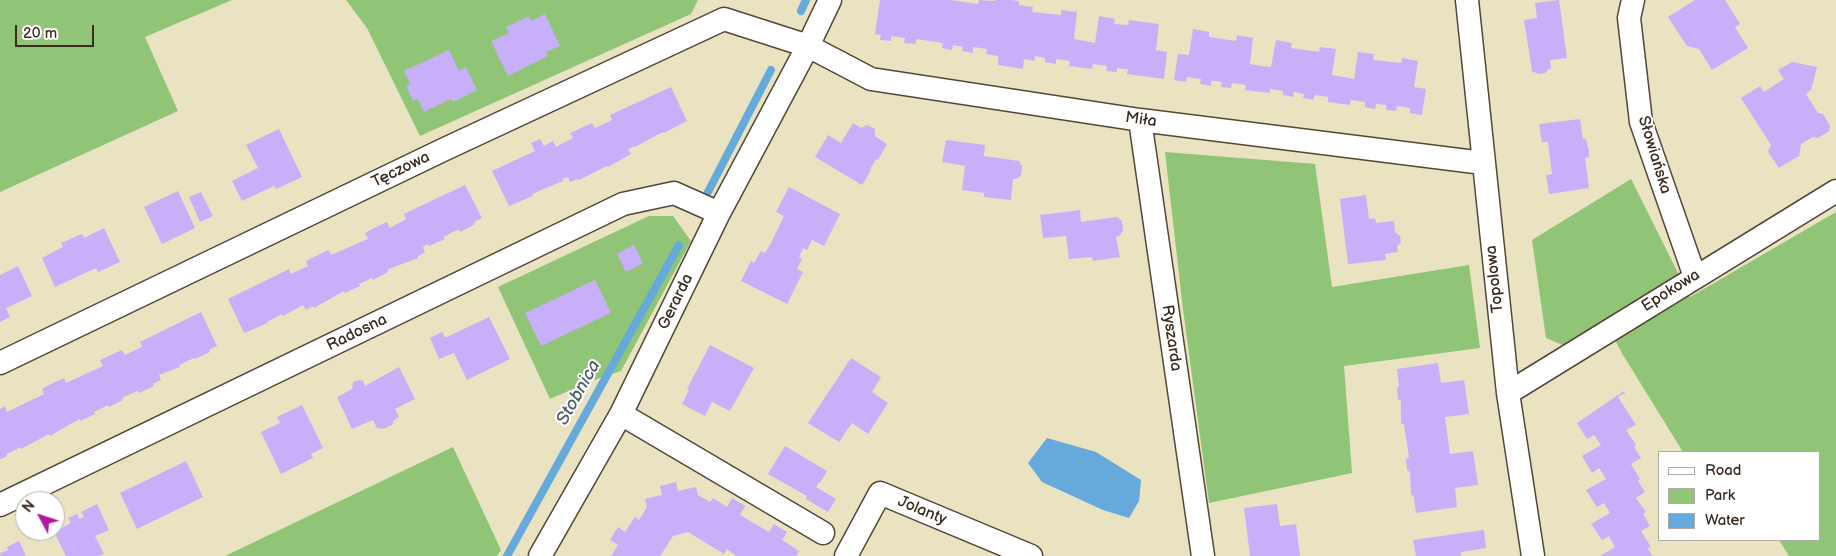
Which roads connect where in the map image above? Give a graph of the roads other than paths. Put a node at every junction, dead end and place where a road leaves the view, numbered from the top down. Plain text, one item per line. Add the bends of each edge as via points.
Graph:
1 (830, 0) edge
2 (1467, 0) edge
3 (1633, 0) edge
4 (808, 46) junction
5 (1140, 120) junction
6 (1483, 163) junction
7 (1836, 191) edge
8 (719, 213) junction
9 (1694, 277) junction
10 (0, 363) edge
11 (1508, 393) junction
12 (621, 414) junction
13 (0, 506) edge
14 (823, 533) dead end
15 (540, 556) edge
16 (846, 556) edge
17 (1031, 556) edge
18 (1202, 556) edge
19 (1533, 556) edge

1 - 4 street, Gerarda
2 - 6 street, Topolowa
3 - 9 street, Słowiańska via 1629,18 1641,122
4 - 5 street, Miła via 871,79
4 - 8 street, Gerarda
4 - 10 street, Tęczowa via 724,19
5 - 6 street, Miła
5 - 18 street, Ryszarda
6 - 11 street, Topolowa
7 - 9 street, Epokowa
8 - 12 street, Gerarda
8 - 13 street, Radosna via 674,194 623,204
9 - 11 street, Epokowa
11 - 19 street, Topolowa
12 - 14 street
12 - 15 street, Gerarda
16 - 17 street, Jolanty via 880,493

